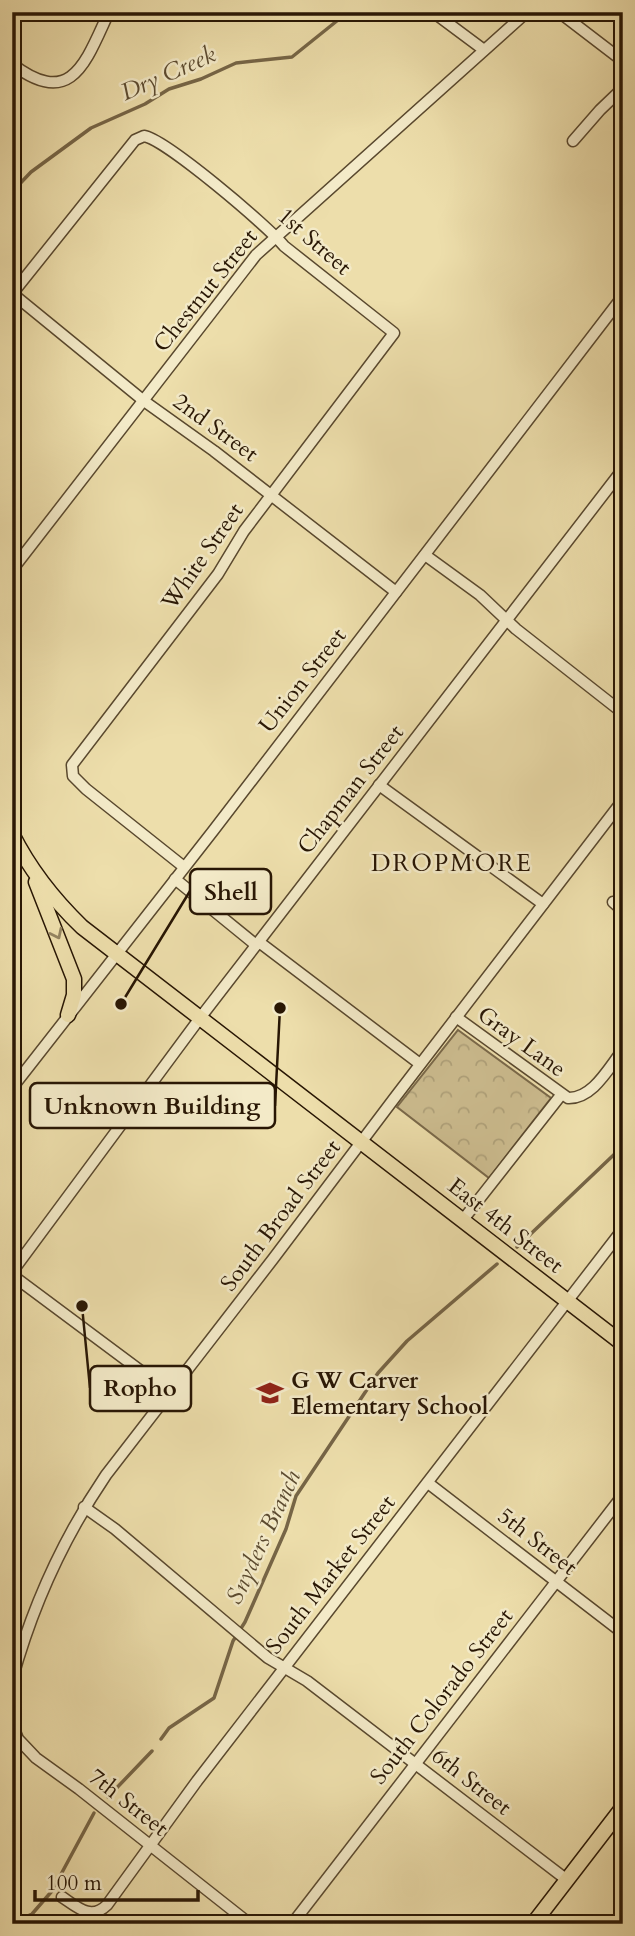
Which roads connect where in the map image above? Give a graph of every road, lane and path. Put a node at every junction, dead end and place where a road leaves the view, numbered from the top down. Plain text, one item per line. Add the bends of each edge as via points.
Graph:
1 (109, 12) edge
2 (433, 12) edge
3 (527, 12) edge
4 (559, 12) edge
5 (484, 50) junction
6 (623, 61) edge
7 (12, 64) edge
8 (623, 88) edge
9 (573, 141) dead end
10 (275, 235) junction
11 (13, 294) edge
12 (623, 296) edge
13 (394, 333) joint
14 (144, 401) junction
15 (623, 469) edge
16 (272, 495) junction
17 (425, 555) junction
18 (12, 570) edge
19 (396, 592) junction
20 (507, 620) junction
21 (623, 713) edge
22 (379, 785) junction
23 (623, 800) edge
24 (12, 834) edge
25 (184, 867) junction
26 (33, 871) junction
27 (176, 878) junction
28 (613, 902) dead end
29 (543, 904) junction
30 (623, 911) edge
31 (258, 943) junction
32 (116, 954) junction
33 (68, 1015) junction
34 (456, 1017) junction
35 (200, 1018) junction
36 (623, 1050) edge
37 (420, 1064) junction
38 (12, 1088) edge
39 (561, 1095) junction
40 (361, 1142) junction
41 (462, 1221) junction
42 (623, 1229) edge
43 (12, 1274) edge
44 (568, 1301) junction
45 (623, 1344) edge
46 (169, 1392) junction
47 (428, 1483) junction
48 (623, 1495) edge
49 (84, 1507) junction
50 (556, 1581) junction
51 (623, 1633) edge
52 (283, 1668) junction
53 (12, 1679) edge
54 (12, 1724) edge
55 (415, 1764) junction
56 (623, 1807) edge
57 (149, 1844) junction
58 (567, 1880) junction
59 (62, 1897) dead end
60 (250, 1924) edge
61 (292, 1924) edge
62 (533, 1924) edge

1 - 7 street via 88,57 75,74 59,83 40,82
2 - 5 street
3 - 5 street, Chestnut Street
4 - 6 street
5 - 10 street, Chestnut Street
8 - 9 street
10 - 11 street, 1st Street via 158,140 139,137
10 - 13 street, 1st Street
10 - 14 street, Chestnut Street
11 - 14 street, 2nd Street
12 - 17 street, Union Street
13 - 16 street, White Street
14 - 16 street, 2nd Street
14 - 18 street, Chestnut Street
15 - 20 street, Chapman Street
16 - 19 street, 2nd Street
16 - 25 street, White Street via 218,574 74,762 73,776
17 - 19 street, Union Street
17 - 20 street via 480,594
19 - 25 street, Union Street
20 - 21 street
20 - 22 street, Chapman Street
22 - 29 street
22 - 31 street, Chapman Street
23 - 29 street, South Broad Street
24 - 26 main road
25 - 27 street, Union Street
26 - 32 main road, East 4th Street via 63,908
26 -> 33 main road via 74,979
27 - 31 street
27 - 32 street, Union Street
28 - 30 street
29 - 34 street, South Broad Street
31 - 35 street, Chapman Street
31 - 37 street
32 - 33 street, Union Street
32 - 35 main road, East 4th Street
33 - 38 street, Union Street
34 - 37 street, South Broad Street
34 - 39 street, Gray Lane
35 - 40 main road, East 4th Street
35 - 43 street, Chapman Street
36 - 39 street, Gray Lane via 600,1080 579,1097
37 - 40 street, South Broad Street
39 - 41 street
40 - 41 main road, East 4th Street
40 - 46 street, South Broad Street
41 - 44 main road, East 4th Street
42 - 44 street, South Market Street
43 - 46 street
44 - 45 main road, East 4th Street
44 - 47 street, South Market Street
46 - 49 street, South Broad Street
47 - 50 street, 5th Street
47 - 52 street, South Market Street
48 - 50 street, South Colorado Street
49 - 52 street, 6th Street
49 - 53 street, South Broad Street via 45,1589
50 - 51 street, 5th Street
50 - 55 street, South Colorado Street
52 - 55 street, 6th Street via 307,1681
52 - 57 street, South Market Street
54 - 57 street, 7th Street via 26,1749
55 - 58 street, 6th Street
55 - 61 street, South Colorado Street
56 - 58 main road
57 - 59 street, South Market Street via 103,1909 83,1912
57 - 60 street, 7th Street
58 - 62 main road

